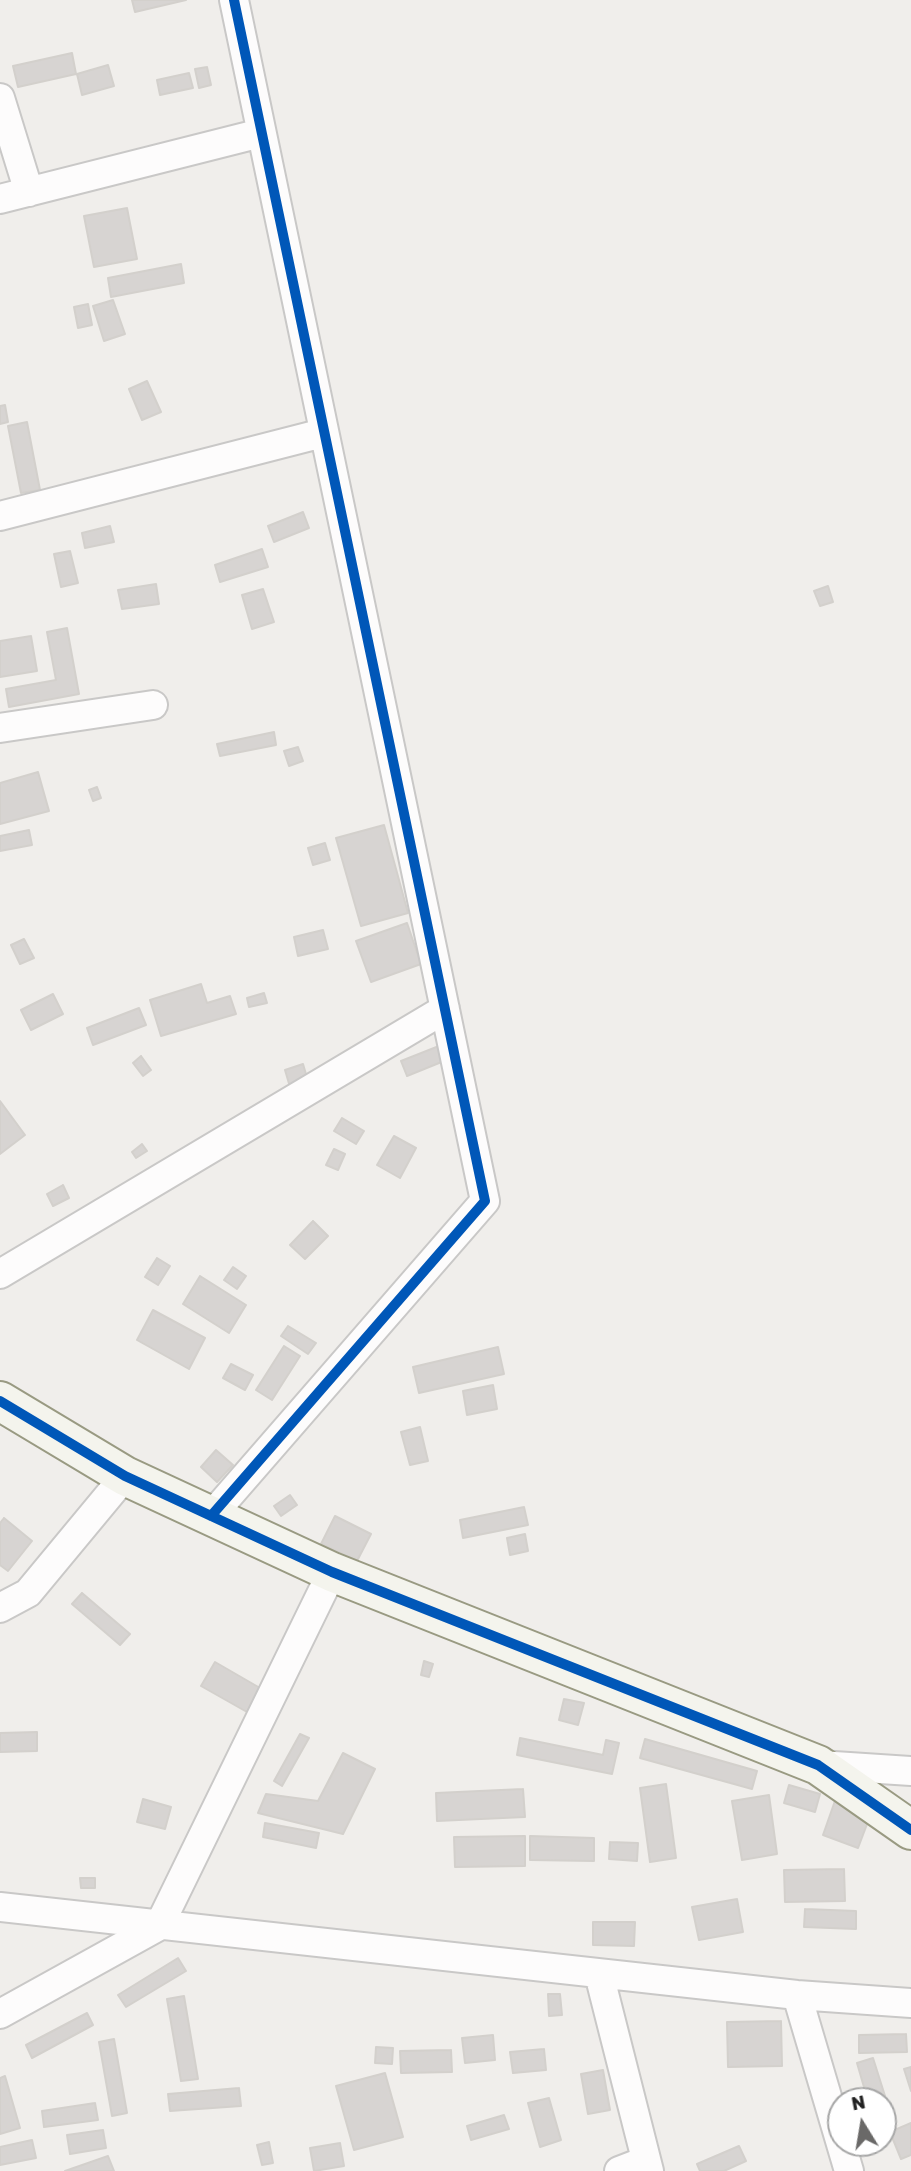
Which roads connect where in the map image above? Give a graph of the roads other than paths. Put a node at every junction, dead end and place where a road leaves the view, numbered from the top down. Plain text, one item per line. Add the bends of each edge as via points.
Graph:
1 (234, 0) edge
2 (0, 98) edge
3 (261, 133) junction
4 (29, 192) junction
5 (0, 200) edge
6 (323, 433) junction
7 (0, 516) edge
8 (153, 705) dead end
9 (0, 728) edge
10 (445, 1009) junction
11 (0, 1274) edge
12 (0, 1401) edge
13 (125, 1476) junction
14 (211, 1516) junction
15 (332, 1572) junction
16 (0, 1608) edge
17 (818, 1765) junction
18 (911, 1771) edge
19 (911, 1830) edge
20 (0, 1907) edge
21 (159, 1926) junction
22 (598, 1974) junction
23 (797, 1995) junction
24 (911, 2003) edge
25 (0, 2014) edge
26 (647, 2166) edge
27 (619, 2171) edge
28 (849, 2171) edge

1 - 3 street
2 - 4 street
3 - 4 street
3 - 6 street
4 - 5 street
6 - 7 street
6 - 10 street
8 - 9 street
10 - 11 street
10 - 14 street via 485,1201
12 - 13 street
13 - 14 street
13 - 16 street via 28,1593
14 - 15 street
15 - 17 street
15 - 21 street
17 - 18 street
17 - 19 street
20 - 21 street
21 - 22 street
21 - 25 street
22 - 23 street
22 - 26 street
23 - 24 street
23 - 28 street
26 - 27 street

